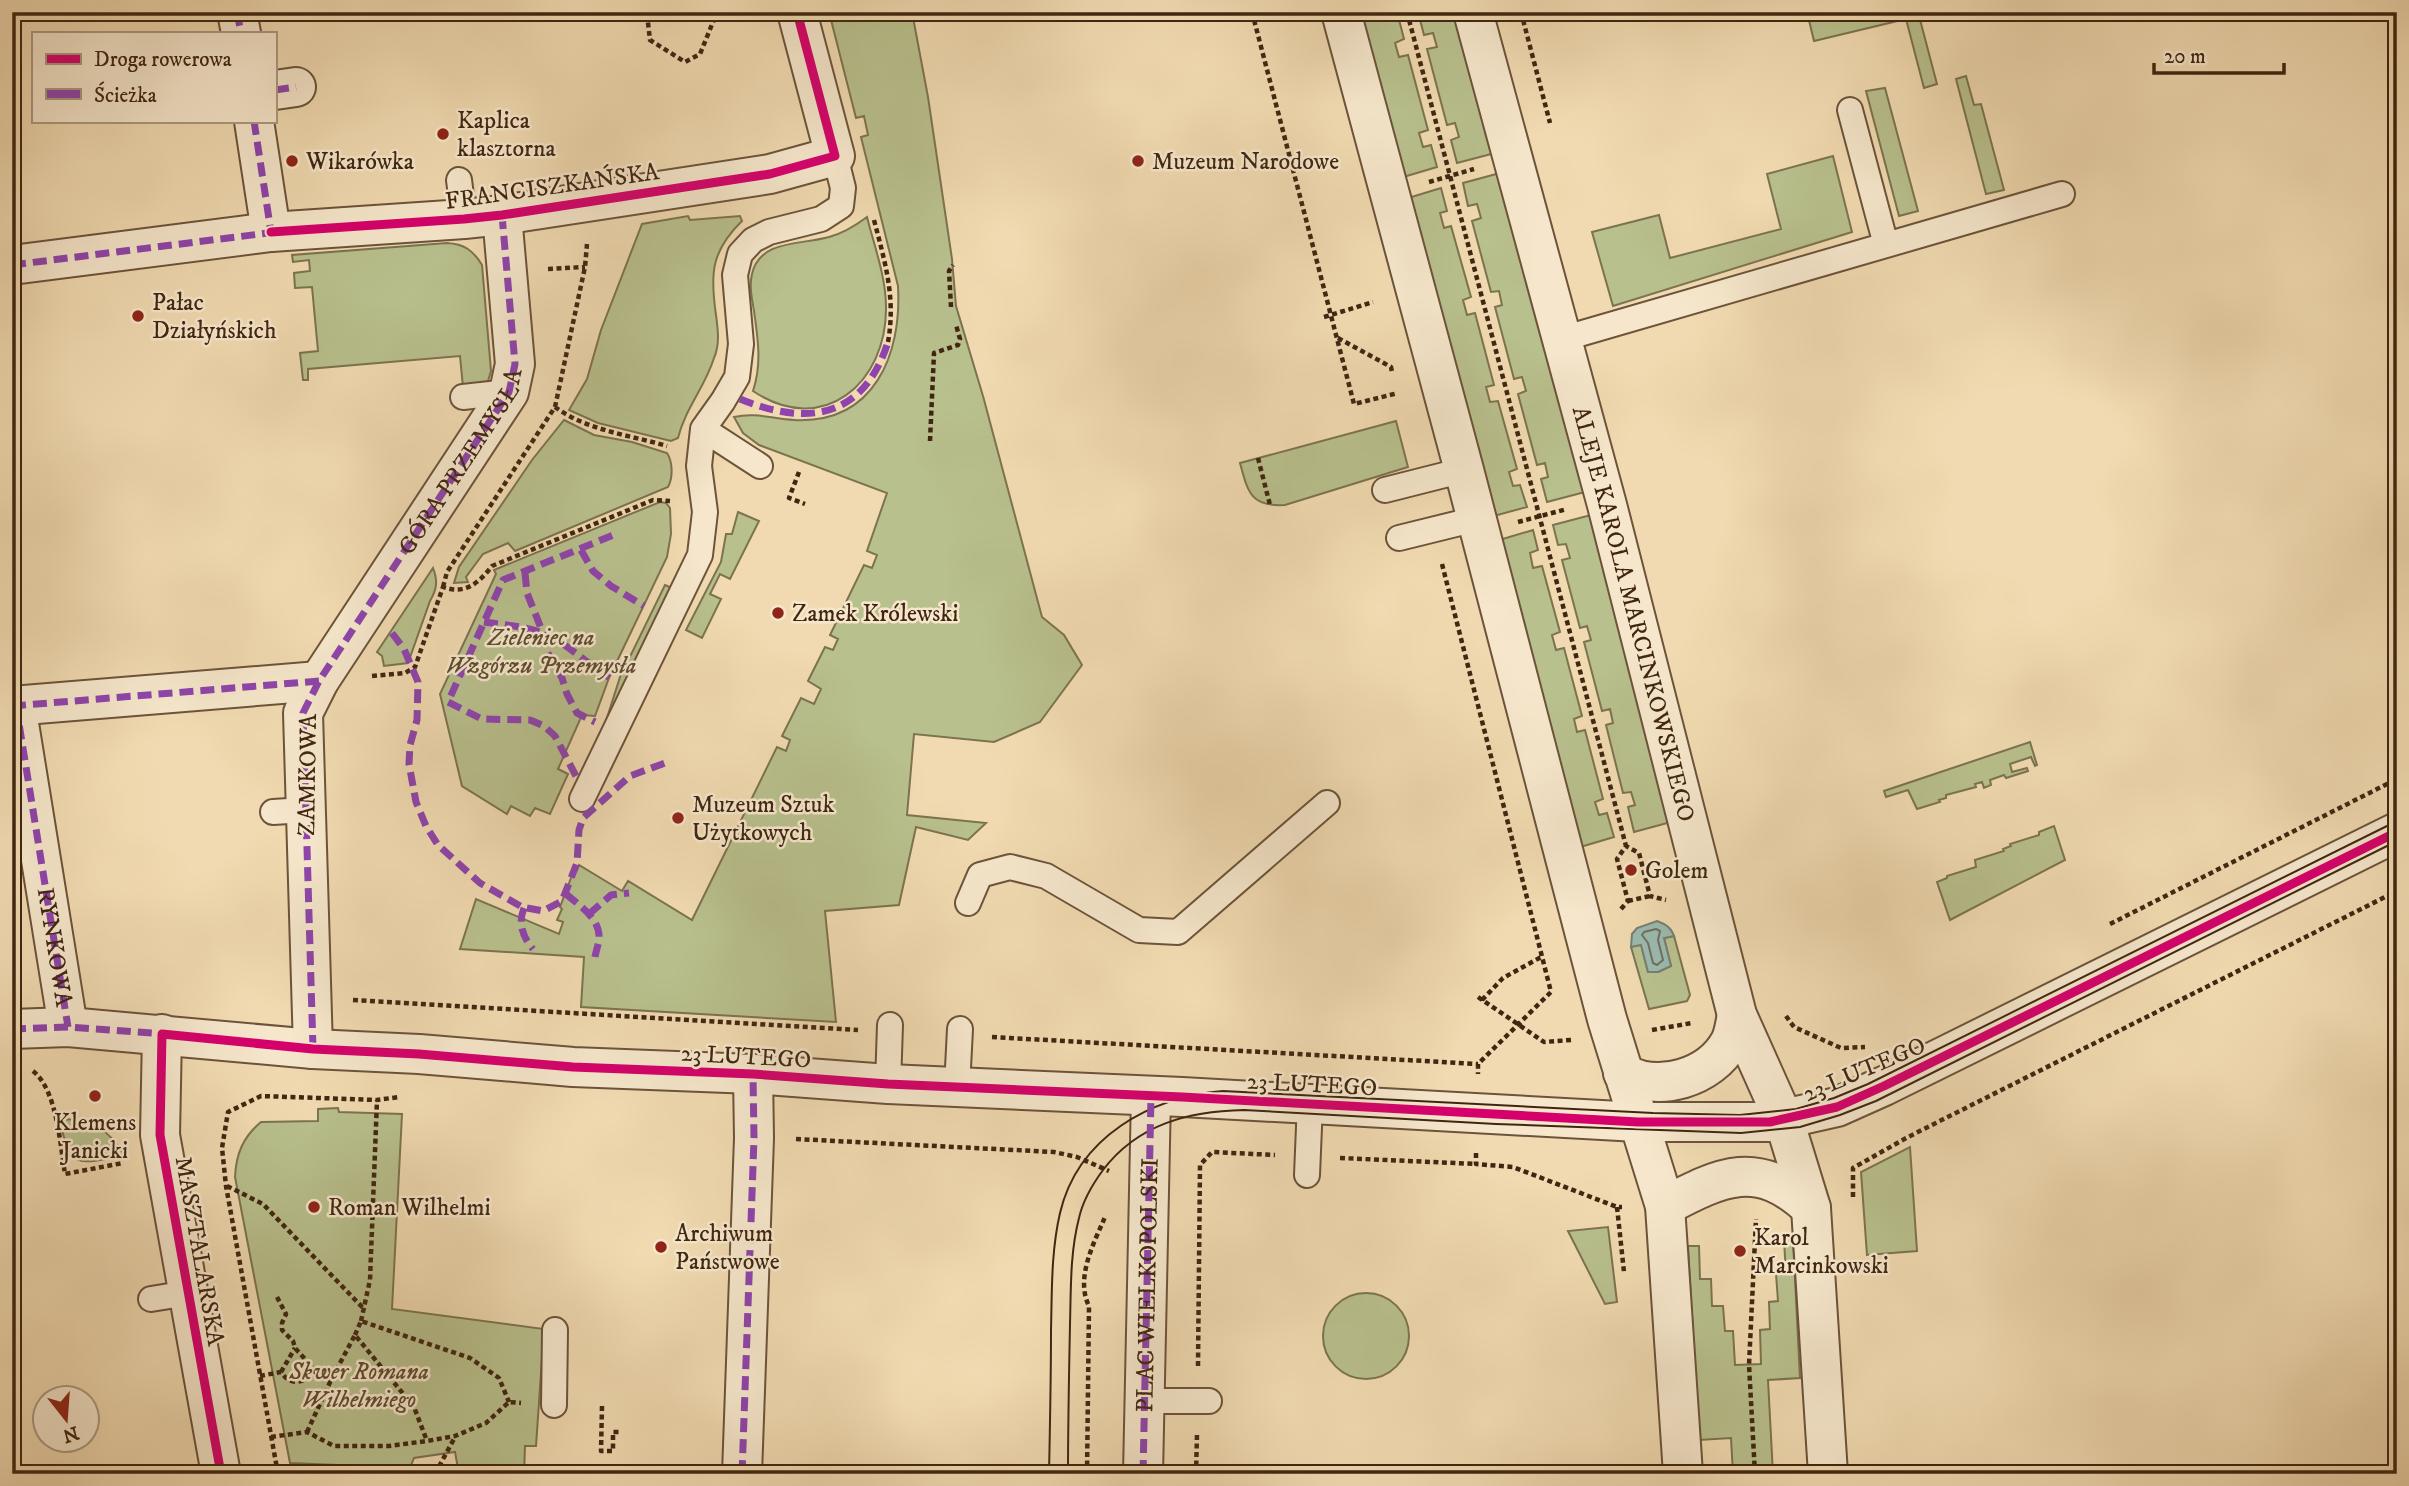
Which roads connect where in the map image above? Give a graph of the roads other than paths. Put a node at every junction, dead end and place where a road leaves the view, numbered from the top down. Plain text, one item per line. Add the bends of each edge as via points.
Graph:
1 (237, 12) edge
2 (797, 12) edge
3 (1341, 12) edge
4 (1473, 12) edge
5 (241, 32) edge
6 (1850, 110) dead end
7 (254, 122) edge
8 (835, 156) junction
9 (459, 180) dead end
10 (2062, 194) dead end
11 (502, 215) junction
12 (464, 219) junction
13 (271, 232) junction
14 (1886, 245) junction
15 (12, 265) edge
16 (1562, 339) junction
17 (509, 392) junction
18 (463, 397) dead end
19 (703, 429) junction
20 (760, 466) dead end
21 (1464, 470) junction
22 (1385, 490) dead end
23 (1476, 519) junction
24 (1399, 538) dead end
25 (319, 681) junction
26 (14, 705) edge
27 (582, 799) dead end
28 (1327, 803) dead end
29 (2397, 832) edge
30 (968, 903) dead end
31 (1737, 1015) junction
32 (68, 1027) junction
33 (890, 1028) road end
34 (960, 1032) road end
35 (163, 1034) junction
36 (18, 1046) edge
37 (313, 1049) junction
38 (1623, 1073) junction
39 (753, 1074) junction
40 (888, 1084) junction
41 (957, 1087) junction
42 (1151, 1096) junction
43 (1310, 1103) junction
44 (1784, 1120) junction
45 (1638, 1122) junction
46 (1308, 1166) road end
47 (1665, 1206) junction
48 (1811, 1208) junction
49 (555, 1330) dead end
50 (1145, 1401) junction
51 (1203, 1402) road end
52 (554, 1405) dead end
53 (221, 1474) edge
54 (742, 1474) edge
55 (1143, 1474) edge
56 (1683, 1474) edge
57 (1828, 1474) edge

1 - 5 street
2 - 8 street
3 - 21 street
4 - 16 street, ALEJE KAROLA MARCINKOWSKIEGO
6 - 14 lane
7 - 13 street
8 - 11 street, FRANCISZKAŃSKA via 770,174
8 - 19 lane via 843,188 841,205 821,219 769,232 740,254 735,275 741,344 737,377
9 - 12 lane
10 - 14 lane
11 - 12 street, FRANCISZKAŃSKA
11 - 17 street, GÓRA PRZEMYSŁA via 515,364
12 - 13 street, FRANCISZKAŃSKA
13 - 15 street, FRANCISZKAŃSKA
14 - 16 lane
16 - 31 street, ALEJE KAROLA MARCINKOWSKIEGO
17 - 18 lane
17 - 25 street, GÓRA PRZEMYSŁA via 488,428 431,491
19 - 20 lane
19 - 27 lane via 699,466 705,512 700,555
21 - 22 lane
21 - 23 street
23 - 24 lane
23 - 38 street
25 - 26 street, ZAMKOWA
25 - 37 street, ZAMKOWA via 303,713 289,811
26 - 32 street, RYNKOWA
28 - 30 lane via 1178,932 1139,930 1046,876 1010,867 981,875
29 - 44 street, 23 LUTEGO via 1884,1086 1837,1107
31 - 38 street via 1730,1042 1712,1063 1694,1074 1662,1083 1636,1080
31 - 44 street, ALEJE KAROLA MARCINKOWSKIEGO
32 - 35 street, 23 LUTEGO
32 - 36 street, 23 LUTEGO
33 - 40 lane
34 - 41 lane
35 - 37 street, 23 LUTEGO
35 - 53 street, MASZTALARSKA via 160,1135 170,1296
37 - 39 street, 23 LUTEGO
38 - 45 street
39 - 40 street, 23 LUTEGO
39 - 54 street
40 - 41 street, 23 LUTEGO
41 - 42 street, 23 LUTEGO
42 - 43 street, 23 LUTEGO
42 - 50 street, PLAC WIELKOPOLSKI
43 - 45 street, 23 LUTEGO
43 - 46 lane
44 - 45 street, 23 LUTEGO
44 - 48 street, ALEJE KAROLA MARCINKOWSKIEGO
45 - 47 street
47 - 48 street via 1714,1182 1744,1175 1793,1191
47 - 56 street
48 - 57 street, ALEJE KAROLA MARCINKOWSKIEGO
49 - 52 lane
50 - 51 lane
50 - 55 street, PLAC WIELKOPOLSKI

